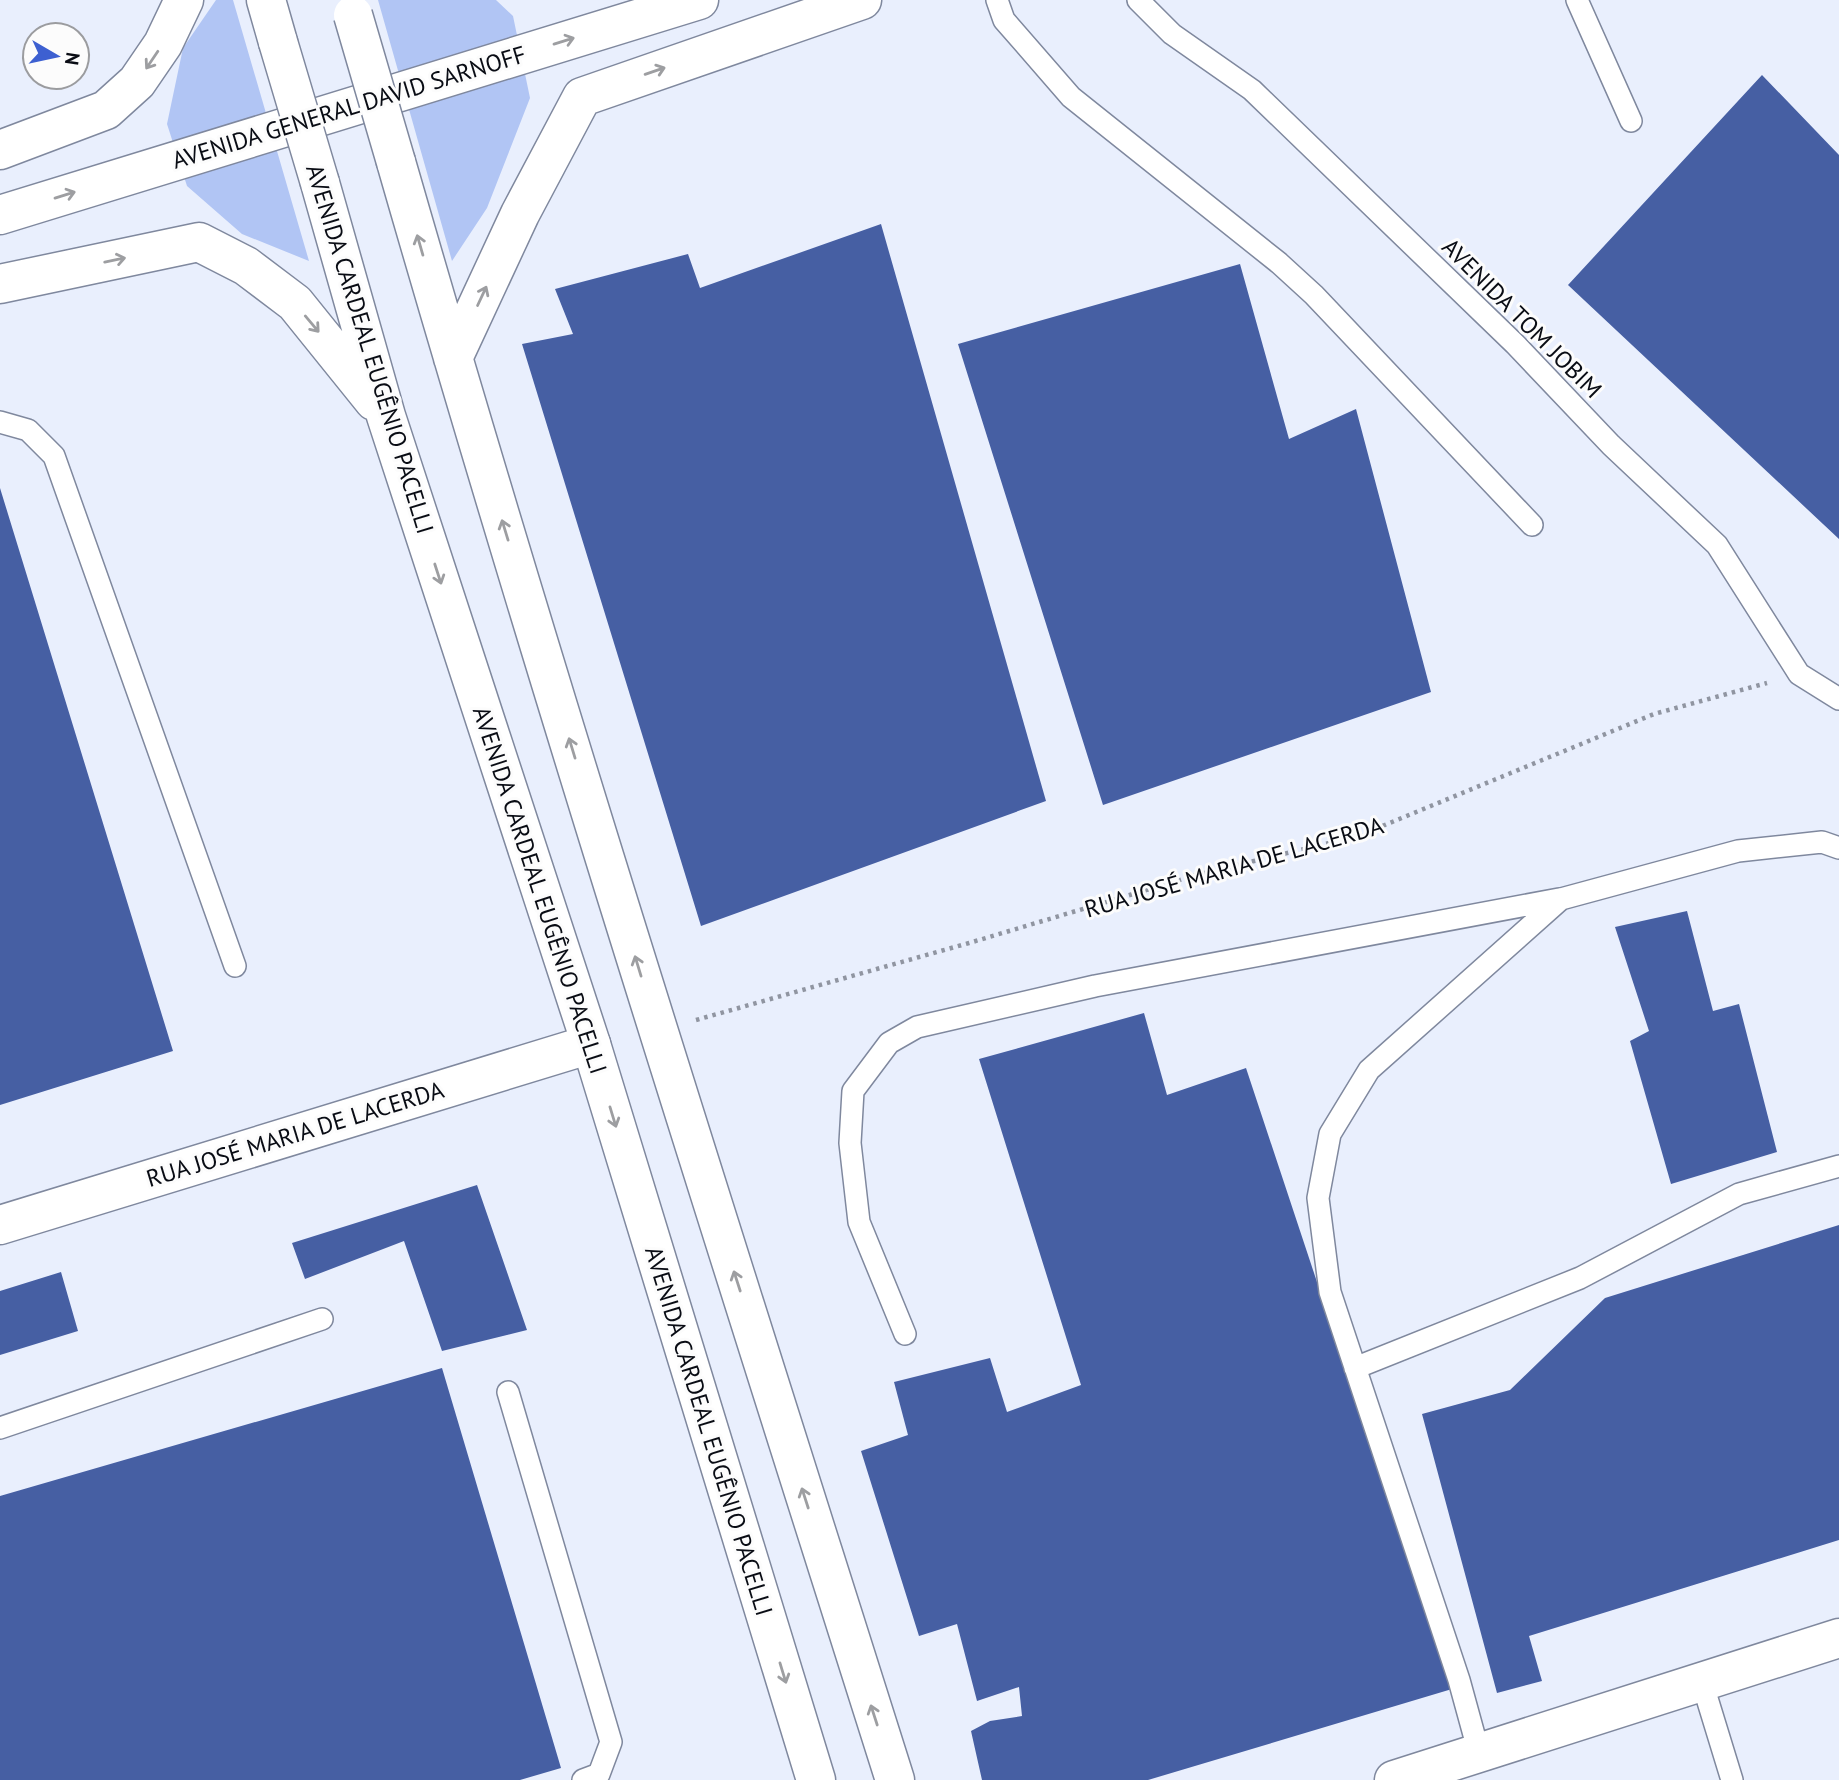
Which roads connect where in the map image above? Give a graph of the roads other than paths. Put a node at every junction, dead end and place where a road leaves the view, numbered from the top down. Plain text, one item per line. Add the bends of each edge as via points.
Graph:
1 (184, 0) edge
2 (266, 0) edge
3 (610, 0) edge
4 (699, 0) edge
5 (862, 0) edge
6 (997, 0) edge
7 (1138, 0) edge
8 (1577, 0) edge
9 (351, 7) edge
10 (1631, 121) dead end
11 (0, 150) edge
12 (0, 189) edge
13 (0, 215) edge
14 (0, 284) edge
15 (453, 358) junction
16 (386, 416) junction
17 (0, 422) edge
18 (1532, 525) dead end
19 (1839, 699) edge
20 (1839, 848) edge
21 (1561, 899) junction
22 (235, 966) dead end
23 (591, 1044) junction
24 (1839, 1166) edge
25 (0, 1225) edge
26 (322, 1319) dead end
27 (905, 1334) dead end
28 (1355, 1368) junction
29 (508, 1392) dead end
30 (0, 1428) edge
31 (1839, 1638) edge
32 (1702, 1682) junction
33 (1479, 1753) junction
34 (583, 1780) edge
35 (816, 1780) edge
36 (895, 1780) edge
37 (1394, 1780) edge
38 (1732, 1780) edge

1 -> 11 main road via 163,44 137,82 106,110
2 - 16 main road, AVENIDA CARDEAL EUGÊNIO PACELLI, bridge
3 - 12 main road, AVENIDA GENERAL DAVID SARNOFF
13 -> 4 main road, AVENIDA GENERAL DAVID SARNOFF
15 -> 5 main road via 520,214 582,97
6 - 18 lane via 1004,20 1071,97 1314,295
7 - 19 lane, AVENIDA TOM JOBIM via 1172,34 1252,90 1717,545 1799,674
8 - 10 lane
15 -> 9 main road, bridge
14 -> 16 main road via 199,242 246,266 295,303
36 -> 15 main road via 658,1031
16 -> 23 main road, AVENIDA CARDEAL EUGÊNIO PACELLI
17 - 22 lane via 28,430 54,456
20 - 21 lane via 1822,842 1738,852
21 - 27 lane via 1095,986 917,1027 889,1043 853,1091 850,1143 859,1222
21 - 28 lane via 1369,1070 1330,1134 1318,1198 1330,1292
23 - 25 main road, RUA JOSÉ MARIA DE LACERDA
23 -> 35 main road, AVENIDA CARDEAL EUGÊNIO PACELLI
24 - 28 lane via 1739,1194 1580,1278
26 - 30 lane
28 - 33 lane
29 - 34 lane via 611,1742 599,1774
31 - 32 main road
32 - 33 main road
32 - 38 lane
33 - 37 main road

